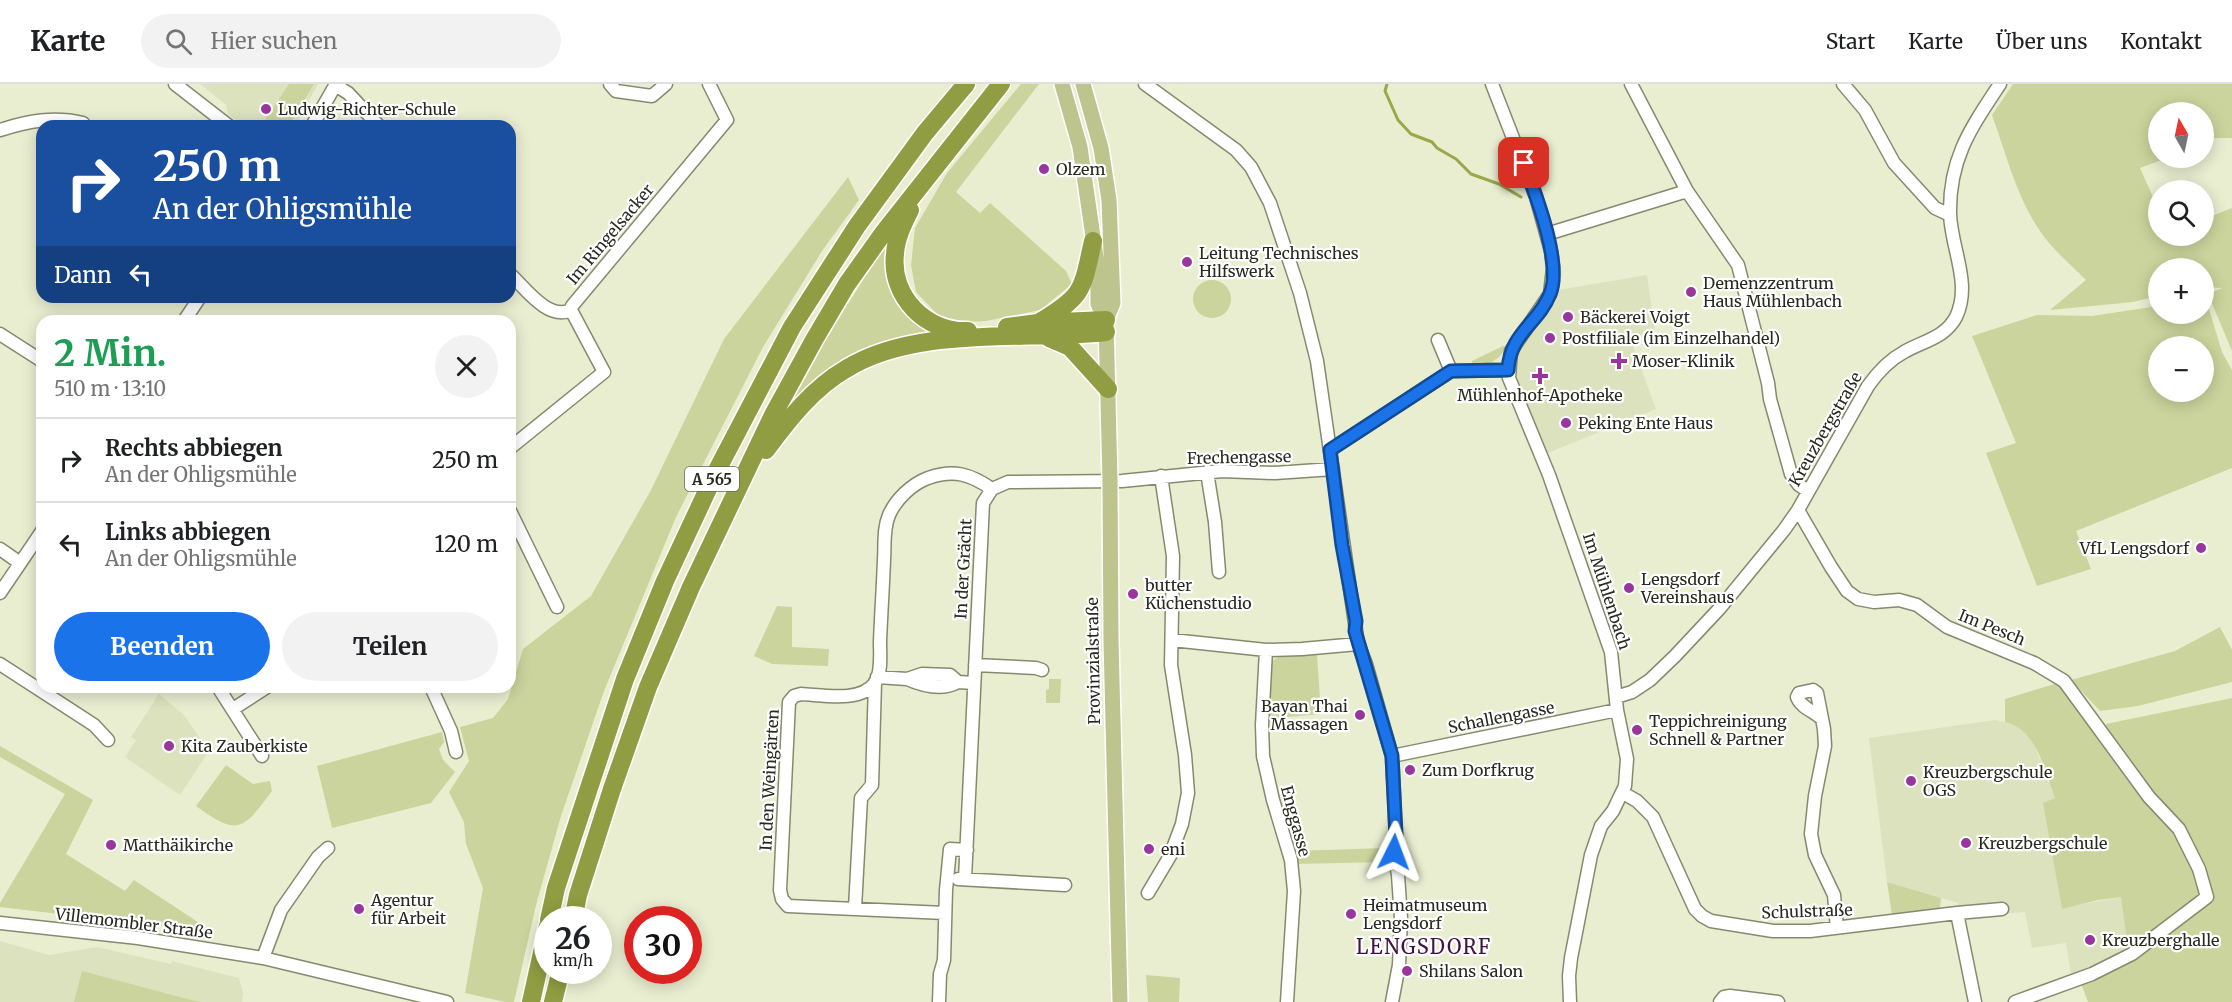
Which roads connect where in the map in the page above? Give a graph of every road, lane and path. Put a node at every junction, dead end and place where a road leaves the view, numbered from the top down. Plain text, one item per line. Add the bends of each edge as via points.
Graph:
1 (175, 84) edge
2 (610, 84) edge
3 (666, 84) edge
4 (709, 84) edge
5 (966, 84) edge
6 (1001, 84) edge
7 (1062, 84) edge
8 (1083, 84) edge
9 (1144, 84) edge
10 (1492, 84) edge
11 (1631, 84) edge
12 (1843, 84) edge
13 (2000, 84) edge
14 (335, 85) edge
15 (44, 120) edge
16 (71, 120) edge
17 (221, 120) edge
18 (315, 120) edge
19 (373, 120) edge
20 (36, 122) edge
21 (0, 130) edge
22 (933, 169) junction
23 (1688, 191) junction
24 (1950, 215) junction
25 (1546, 234) junction
26 (1094, 241) junction
27 (516, 280) edge
28 (571, 310) junction
29 (1106, 326) junction
30 (1042, 329) junction
31 (0, 334) edge
32 (1438, 340) dead end
33 (36, 357) edge
34 (1508, 370) junction
35 (1451, 371) junction
36 (1108, 389) junction
37 (516, 443) edge
38 (1330, 450) junction
39 (1333, 470) junction
40 (1207, 472) junction
41 (1161, 476) junction
42 (1110, 481) junction
43 (738, 488) junction
44 (992, 489) junction
45 (1808, 491) junction
46 (1798, 510) junction
47 (516, 523) edge
48 (36, 540) edge
49 (0, 549) edge
50 (20, 563) junction
51 (1219, 572) dead end
52 (0, 593) edge
53 (557, 607) dead end
54 (1172, 640) junction
55 (1358, 644) junction
56 (1266, 650) junction
57 (0, 664) edge
58 (975, 665) junction
59 (1042, 670) dead end
60 (876, 680) junction
61 (974, 683) junction
62 (36, 687) edge
63 (45, 693) edge
64 (222, 693) edge
65 (258, 693) edge
66 (434, 693) edge
67 (1617, 704) junction
68 (233, 709) junction
69 (1822, 719) dead end
70 (108, 740) dead end
71 (456, 752) dead end
72 (262, 756) dead end
73 (1392, 756) junction
74 (1623, 793) junction
75 (327, 848) dead end
76 (967, 850) junction
77 (948, 879) junction
78 (965, 879) junction
79 (1065, 885) dead end
80 (1148, 893) dead end
81 (552, 906) edge
82 (577, 906) edge
83 (855, 908) junction
84 (2002, 909) dead end
85 (945, 912) junction
86 (1957, 913) junction
87 (0, 922) edge
88 (1838, 928) junction
89 (263, 958) junction
90 (1742, 1000) edge
91 (447, 1002) edge
92 (939, 1002) edge
93 (1120, 1002) edge
94 (1287, 1002) edge
95 (1392, 1002) edge
96 (1570, 1002) edge
97 (1720, 1002) edge
98 (1778, 1002) edge
99 (1975, 1002) edge
100 (2015, 1002) edge

1 - 17 street
2 - 3 street via 616,91 652,96
4 - 28 street, Im Ringelsacker via 728,120
5 - 81 highway, A 565 via 856,226 792,327 714,476 665,580 625,679
6 - 22 highway, A 565
7 - 26 main road, Provinzialstraße via 1080,147
8 - 29 main road, Provinzialstraße via 1101,148 1109,200 1113,303
9 - 38 street via 1227,142 1262,184 1315,349
10 - 25 street
11 - 23 street
12 - 24 street via 1864,110 1894,163 1935,208
13 - 24 street, Kreuzbergstraße via 1968,131 1957,160
14 - 18 street
14 - 19 street
15 - 16 street
20 - 21 street
22 - 30 highway via 901,228 894,255 902,291 911,306 924,319 946,329
22 - 43 highway, A 565 via 847,284 798,368
23 - 25 street
23 - 45 street via 1738,265 1791,474
24 - 45 street, Kreuzbergstraße via 1962,282 1954,320 1932,340 1904,351 1876,374
25 - 34 street via 1553,268 1550,294 1514,344
26 - 29 main road, Provinzialstraße via 1098,304
26 - 30 highway via 1077,294
27 - 28 street via 550,311
28 - 37 street, Im Ringelsacker via 604,372
29 - 30 highway
29 - 36 main road, Provinzialstraße
30 - 36 highway via 1070,347
30 - 43 highway via 913,345 846,368 825,383 787,422
31 - 33 street
32 - 35 street
34 - 35 street
34 - 67 street, Im Mühlenbach via 1611,652
35 - 38 street
36 - 42 main road, Provinzialstraße
38 - 39 street
39 - 40 street, Frechengasse
39 - 55 street
40 - 41 street, Frechengasse
40 - 51 street
41 - 42 street, Frechengasse
41 - 54 street via 1173,556
42 - 44 street via 1008,482
42 - 93 main road, Provinzialstraße via 1110,641
43 - 82 highway, A 565 via 648,687
44 - 58 street, In der Grächt via 983,503
44 - 60 street via 970,475 936,475 906,492 894,506 885,528
45 - 46 street, Kreuzbergstraße
46 - 67 street, Kreuzbergstraße via 1720,609 1650,680
46 - 100 street, Im Pesch via 1852,595 1864,601 1909,602 1947,627 2034,663 2064,681 2179,830 2199,869 2207,897 2120,960
47 - 53 street
48 - 50 street
49 - 50 street
50 - 52 street
54 - 56 street
54 - 80 street via 1172,676 1188,792 1170,856
55 - 56 street
55 - 73 street
56 - 94 street, Enggasse via 1263,756 1290,860 1294,891
57 - 62 street
58 - 59 street
58 - 61 street, In der Grächt
60 - 61 street via 907,679 922,674 950,675 958,682
60 - 83 street via 872,785 861,798
60 - 83 street, In den Weingärten via 866,691 855,695 801,694 789,702 782,900 788,906
61 - 76 street, In der Grächt
63 - 70 street via 94,725
64 - 68 street
65 - 68 street
66 - 71 street
67 - 73 street, Schallengasse
67 - 74 street, Im Mühlenbach via 1627,759
68 - 72 street
69 - 88 street via 1824,746 1811,834 1819,865 1834,895
73 - 95 street via 1394,852 1401,918
74 - 88 street, Schulstraße via 1653,817 1683,886 1702,916 1773,932
74 - 96 street, Im Mühlenbach via 1601,826 1591,855 1570,967
75 - 89 street via 281,910
76 - 77 street via 950,849
76 - 78 street, In der Grächt
77 - 78 street
77 - 85 street
78 - 79 street
83 - 85 street, In den Weingärten
84 - 86 street, Schulstraße
85 - 92 street
86 - 88 street, Schulstraße
86 - 99 street
87 - 89 street, Villemombler Straße
89 - 91 street, Villemombler Straße
90 - 97 street via 1724,997
90 - 98 street

